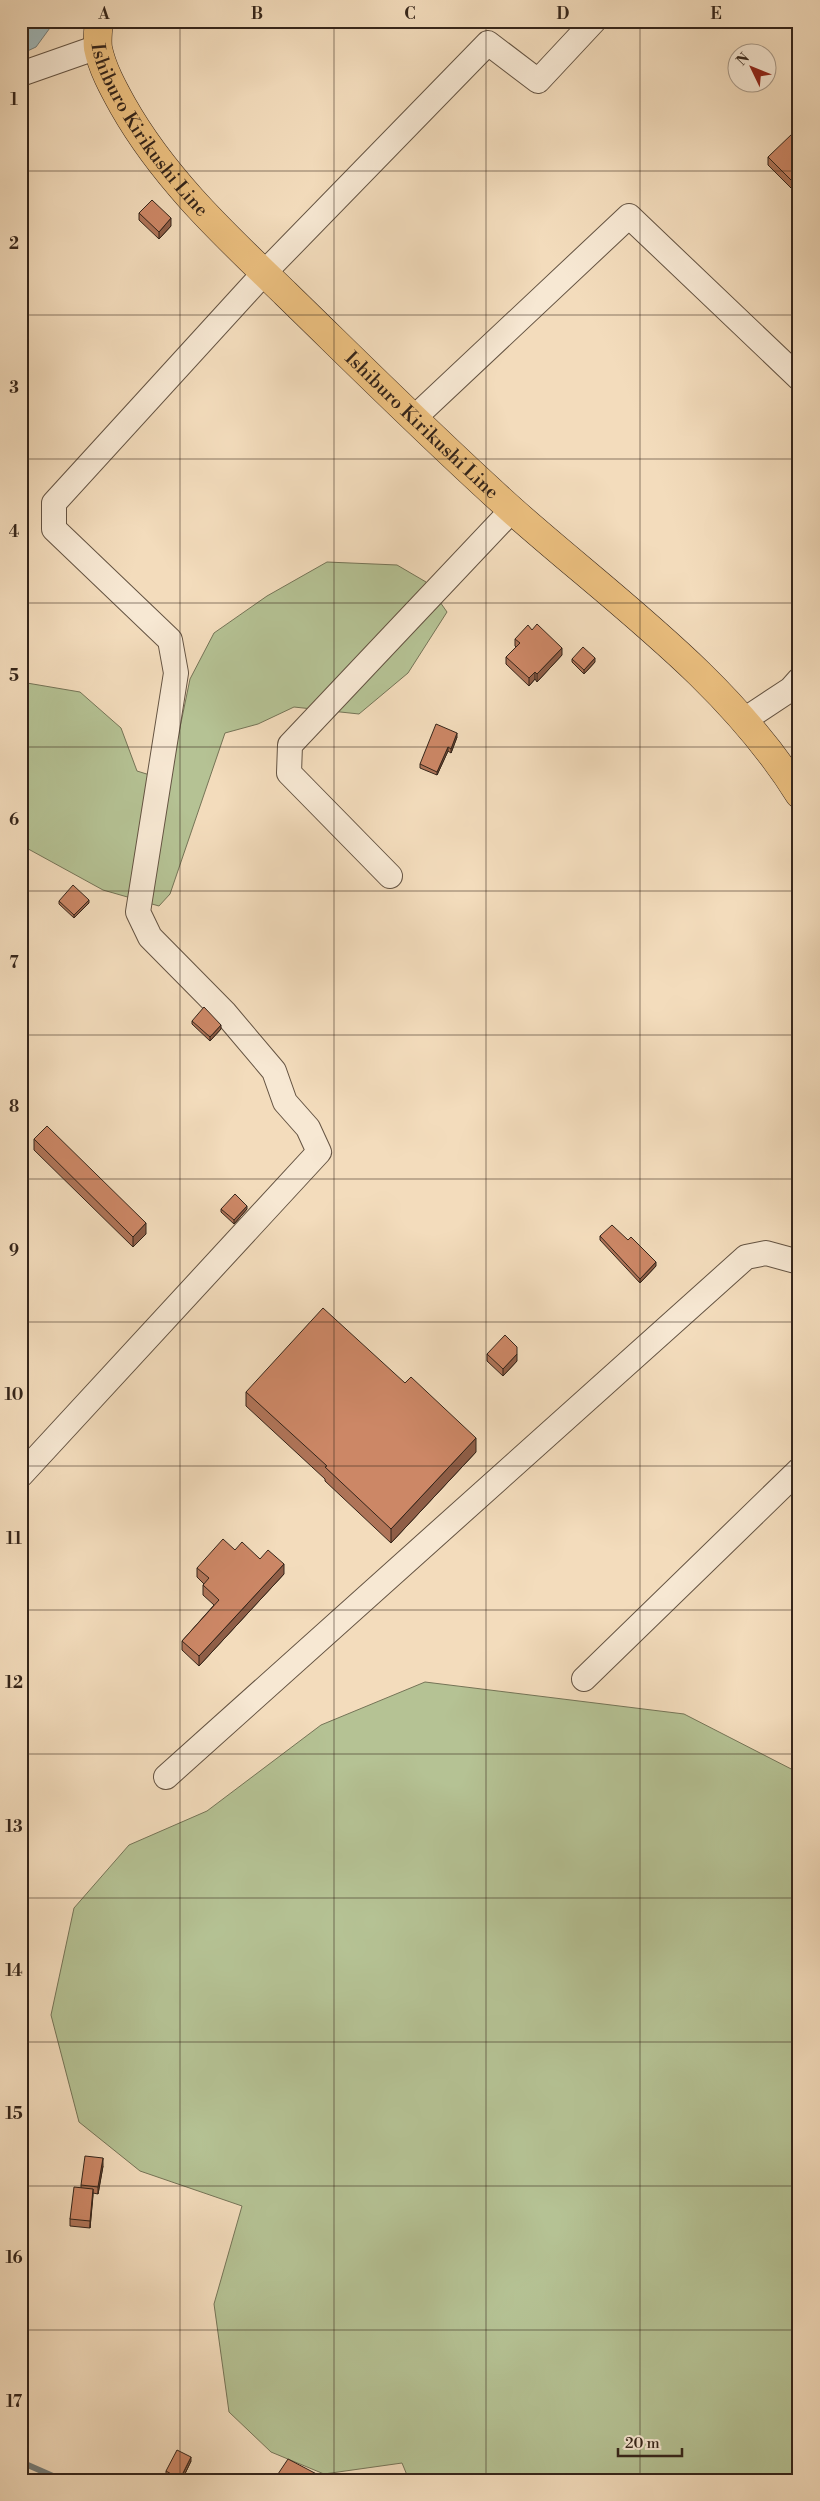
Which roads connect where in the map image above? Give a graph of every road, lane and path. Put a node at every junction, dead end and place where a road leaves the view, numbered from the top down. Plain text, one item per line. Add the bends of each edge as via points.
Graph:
1 (594, 21) edge
2 (98, 34) edge
3 (21, 74) edge
4 (264, 273) junction
5 (799, 378) edge
6 (413, 419) junction
7 (512, 510) junction
8 (799, 680) edge
9 (744, 720) junction
10 (799, 794) edge
11 (390, 876) dead end
12 (799, 1262) edge
13 (799, 1470) edge
14 (21, 1475) edge
15 (584, 1679) dead end
16 (166, 1777) dead end

1 - 4 street via 538,82 488,42
2 - 3 street
2 - 4 main road, Ishiburo Kirikushi Line via 110,82 171,177 206,217
4 - 6 main road, Ishiburo Kirikushi Line
4 - 14 street via 54,503 54,530 170,640 176,672 138,912 150,937 225,1013 274,1071 285,1102 308,1128 319,1152
5 - 6 street via 629,216
6 - 7 main road, Ishiburo Kirikushi Line
7 - 9 main road, Ishiburo Kirikushi Line via 675,652
7 - 11 street via 290,745 289,772
8 - 9 street via 791,689
9 - 10 main road, Ishiburo Kirikushi Line
12 - 16 street via 766,1253 746,1257
13 - 15 street

